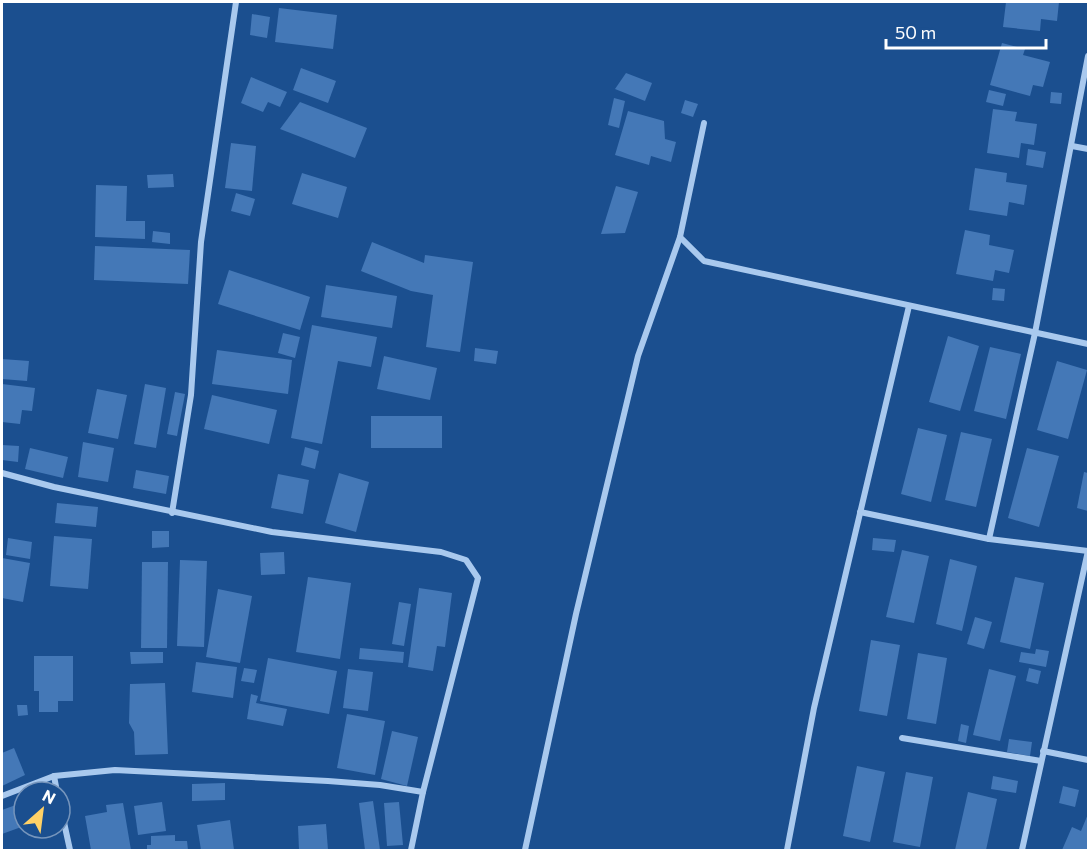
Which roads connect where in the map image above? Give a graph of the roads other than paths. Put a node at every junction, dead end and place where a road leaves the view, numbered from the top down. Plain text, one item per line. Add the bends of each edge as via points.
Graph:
1 (236, 2) edge
2 (1089, 56) edge
3 (704, 123) dead end
4 (1072, 146) junction
5 (1089, 149) edge
6 (680, 237) junction
7 (909, 306) junction
8 (1035, 333) junction
9 (1089, 344) edge
10 (2, 472) edge
11 (172, 513) junction
12 (860, 513) junction
13 (989, 539) junction
14 (1088, 551) edge
15 (902, 738) dead end
16 (1043, 751) junction
17 (1089, 760) edge
18 (1041, 761) junction
19 (54, 776) junction
20 (55, 780) edge
21 (423, 792) junction
22 (2, 796) edge
23 (411, 850) edge
24 (525, 850) edge
25 (787, 850) edge
26 (1022, 850) edge

1 - 11 street via 201,242 191,394
2 - 4 street
3 - 6 street
4 - 5 street
4 - 8 street
6 - 7 street via 704,261
6 - 24 street via 638,356
7 - 8 street
7 - 12 street
8 - 9 street
8 - 13 street
10 - 11 street
11 - 21 street via 272,532 441,552 466,560 478,578
12 - 13 street
12 - 25 street via 814,708
13 - 14 street
14 - 16 street
15 - 18 street
16 - 17 street
16 - 18 street
18 - 26 street
19 - 20 street
19 - 21 street via 115,770 328,781
19 - 22 street
21 - 23 street

